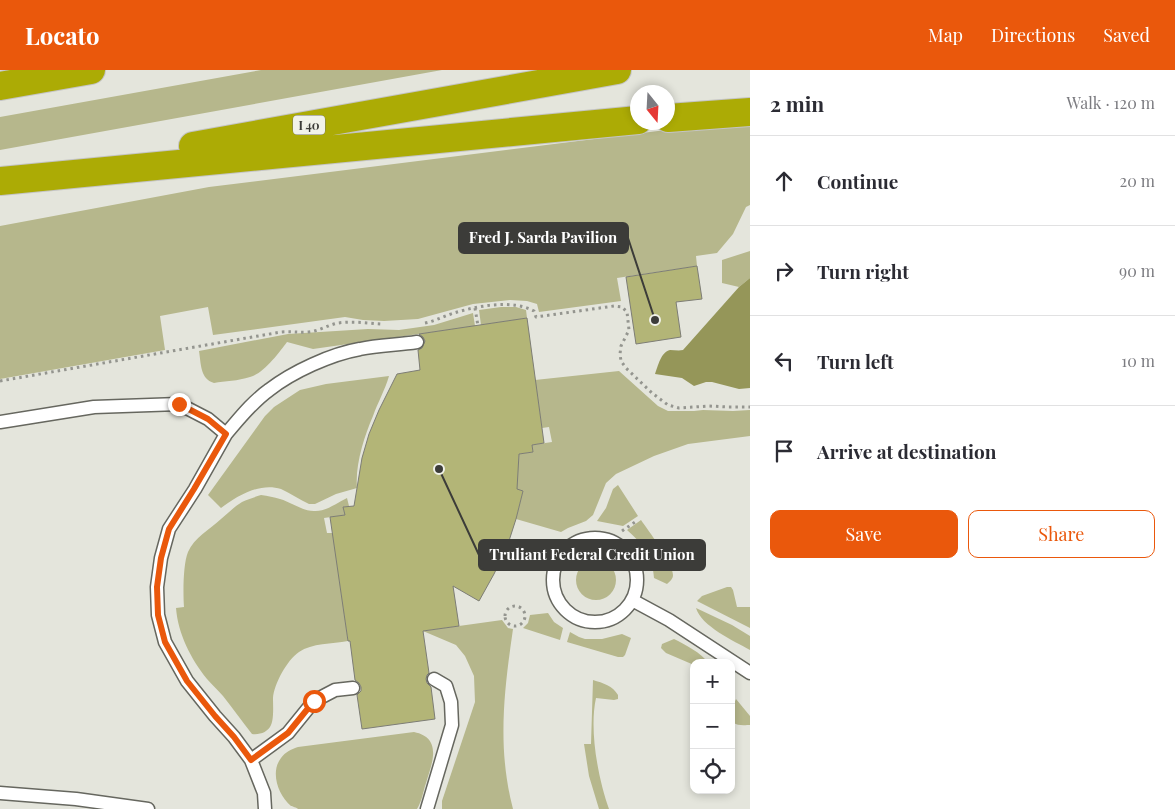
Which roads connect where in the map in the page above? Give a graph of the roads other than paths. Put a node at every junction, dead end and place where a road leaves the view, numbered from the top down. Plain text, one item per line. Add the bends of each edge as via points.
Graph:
1 (91, 70) edge
2 (618, 70) edge
3 (0, 86) edge
4 (750, 112) edge
5 (675, 117) edge
6 (630, 121) edge
7 (0, 181) edge
8 (417, 342) dead end
9 (0, 422) edge
10 (226, 434) junction
11 (632, 600) junction
12 (750, 673) edge
13 (434, 679) dead end
14 (353, 688) dead end
15 (251, 760) junction
16 (0, 793) edge
17 (148, 809) edge
18 (265, 809) edge
19 (427, 809) edge

1 - 3 highway
2 - 7 highway, I 40
4 - 5 highway
6 - 7 highway
8 - 10 lane via 353,350 309,367 268,390
9 - 10 lane via 94,407 179,404 208,419
10 - 15 lane via 169,529 157,587 158,615 165,642 187,681
11 - 11 lane via 638,581 636,567 629,554 617,544 603,539 588,539 574,544 560,558 554,572 554,584 562,605 573,615 586,620 611,619 624,611
11 - 12 lane
13 - 19 lane via 446,686 451,702 452,725
14 - 15 lane via 335,690 314,701 288,733
15 - 18 lane via 264,793
16 - 17 lane

